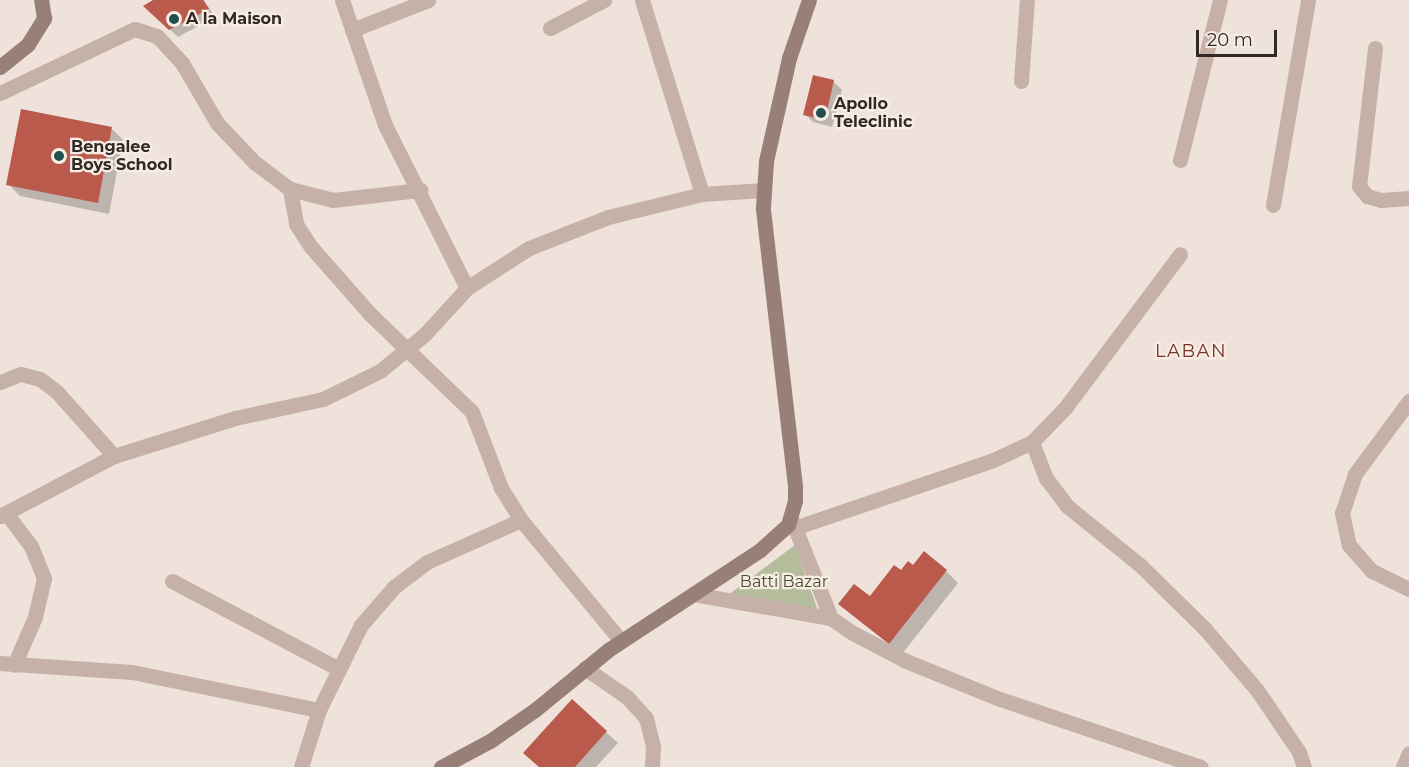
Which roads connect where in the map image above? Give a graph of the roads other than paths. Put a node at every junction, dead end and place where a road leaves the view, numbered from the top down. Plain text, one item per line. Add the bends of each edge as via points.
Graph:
1 (41, 0) edge
2 (342, 0) edge
3 (428, 0) edge
4 (604, 0) edge
5 (642, 0) edge
6 (809, 0) edge
7 (1027, 0) edge
8 (1220, 0) edge
9 (1308, 0) edge
10 (550, 28) dead end
11 (352, 30) junction
12 (1375, 48) dead end
13 (0, 67) edge
14 (1021, 81) dead end
15 (0, 93) edge
16 (1180, 160) dead end
17 (290, 189) junction
18 (420, 190) junction
19 (764, 190) junction
20 (702, 194) junction
21 (1409, 198) edge
22 (1273, 205) dead end
23 (1180, 254) dead end
24 (467, 288) junction
25 (406, 350) junction
26 (0, 382) edge
27 (1409, 401) edge
28 (1032, 442) junction
29 (114, 456) junction
30 (3, 514) edge
31 (521, 520) junction
32 (794, 523) junction
33 (172, 580) dead end
34 (1409, 589) edge
35 (693, 594) junction
36 (831, 618) junction
37 (621, 641) junction
38 (7, 664) edge
39 (339, 669) junction
40 (585, 669) junction
41 (318, 710) junction
42 (1409, 753) edge
43 (301, 767) edge
44 (441, 767) edge
45 (652, 767) edge
46 (1201, 767) edge
47 (1304, 767) edge
48 (1402, 767) edge

1 - 13 street via 44,18 28,44
2 - 11 street
3 - 11 street
4 - 10 street
5 - 20 street
6 - 19 street via 789,58 766,161
7 - 14 street
8 - 16 street
9 - 22 street
11 - 18 street via 385,125
12 - 21 street via 1359,186 1367,196 1381,200
15 - 17 street via 135,29 157,36 182,63 217,123 254,162
17 - 18 street via 333,200
17 - 25 street via 296,224 311,247
18 - 24 street
19 - 20 street
19 - 32 street via 794,475
20 - 24 street via 608,217 558,236 529,248
23 - 28 street via 1065,408
24 - 25 street
25 - 29 street via 380,371 323,399 235,418
25 - 31 street via 472,412 501,488
26 - 29 street via 21,374 40,379 57,392
27 - 34 street via 1355,474 1342,513 1349,545 1372,571
28 - 32 street via 991,461
28 - 47 street via 1046,478 1067,506 1141,566 1205,629 1257,690
29 - 30 street
30 - 38 street via 31,546 44,578 36,617
31 - 37 street
31 - 39 street via 427,562 394,587 361,625
32 - 35 street
32 - 36 street
33 - 39 street
35 - 36 street
35 - 37 street
36 - 46 street via 906,661 997,698
37 - 40 street
38 - 41 street via 132,672
39 - 41 street
40 - 44 street via 490,741
40 - 45 street via 627,697 646,718 653,747
41 - 43 street
42 - 48 street

